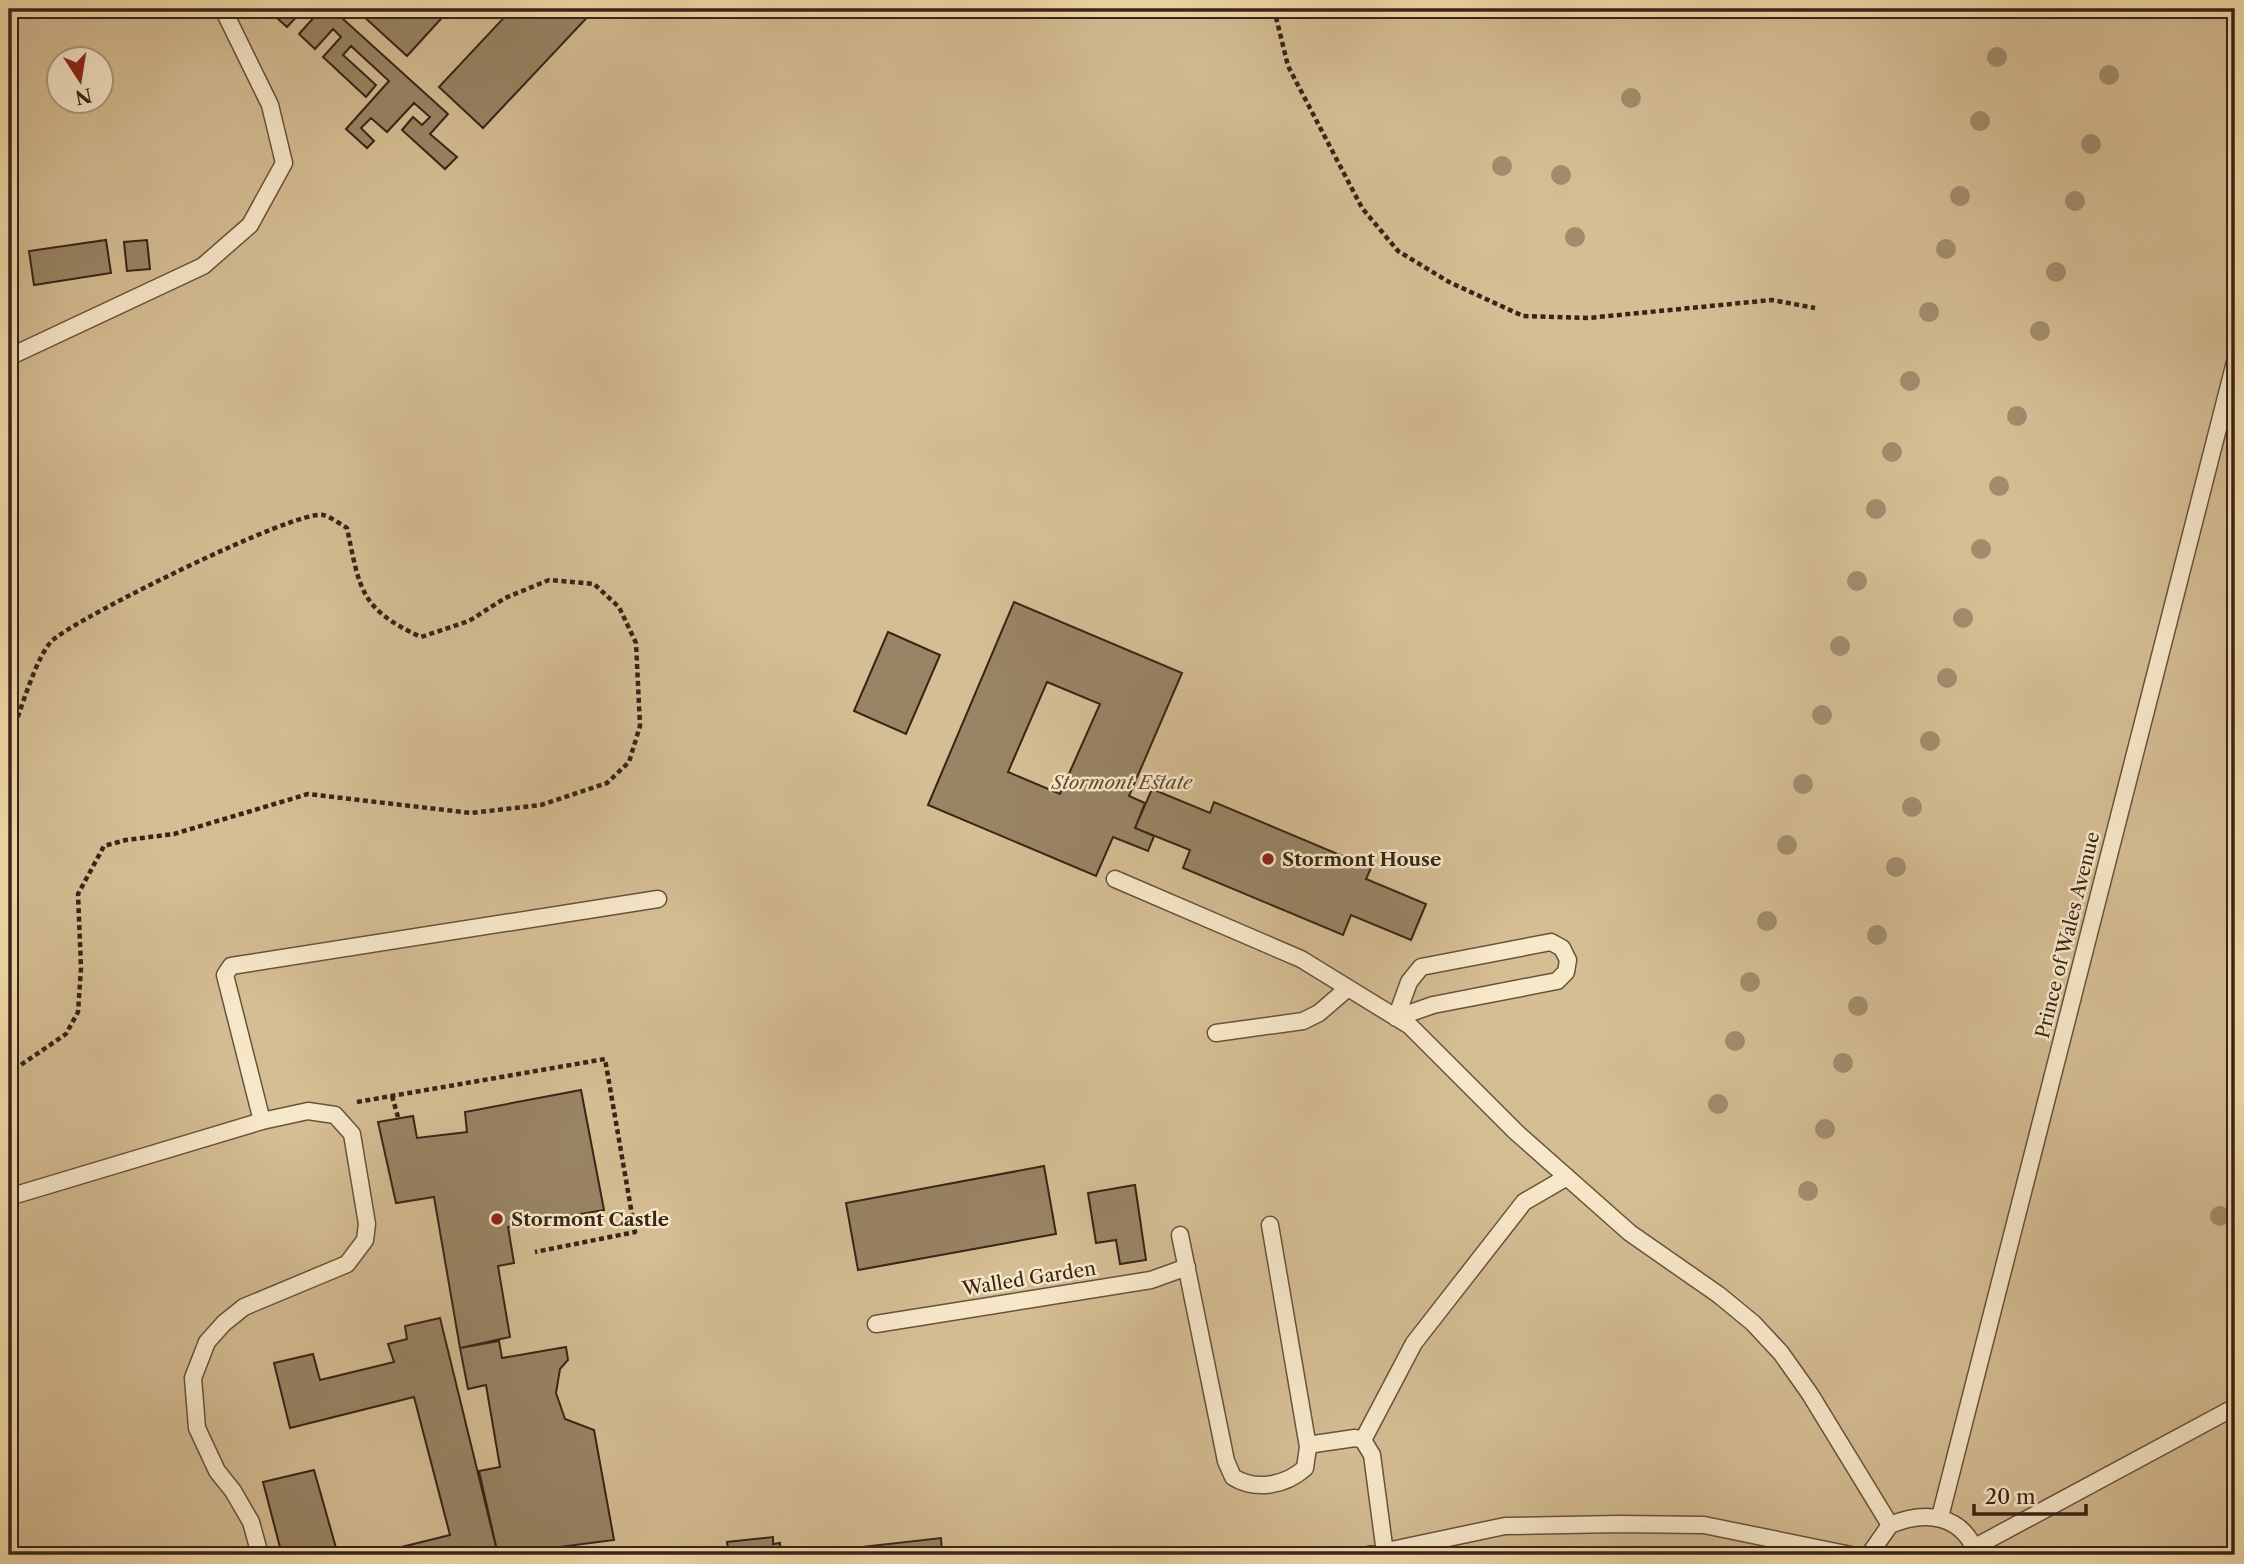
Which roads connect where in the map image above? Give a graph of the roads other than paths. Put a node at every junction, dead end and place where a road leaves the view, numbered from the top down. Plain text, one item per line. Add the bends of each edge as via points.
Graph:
1 (223, 9) edge
2 (9, 357) edge
3 (2235, 362) edge
4 (1115, 879) dead end
5 (659, 899) dead end
6 (1348, 988) junction
7 (1396, 1018) junction
8 (1216, 1033) dead end
9 (262, 1121) junction
10 (1567, 1177) junction
11 (9, 1197) edge
12 (1270, 1225) dead end
13 (1180, 1235) dead end
14 (1187, 1268) junction
15 (876, 1324) dead end
16 (2235, 1407) edge
17 (1363, 1440) junction
18 (1308, 1447) junction
19 (1940, 1517) junction
20 (1890, 1525) junction
21 (1976, 1551) edge
22 (1385, 1553) junction
23 (260, 1555) edge
24 (1368, 1555) edge
25 (1851, 1555) edge
26 (1870, 1555) edge

1 - 2 lane via 270,105 284,163 250,225 203,266
3 - 19 lane, Prince of Wales Avenue
4 - 6 lane via 1301,959
5 - 9 lane via 231,966 225,975
6 - 7 lane
6 - 8 lane via 1303,1021
7 - 7 lane via 1433,1005 1557,981 1566,972 1568,960 1562,948 1551,942 1420,967 1409,982
7 - 10 lane via 1410,1026
9 - 11 lane
9 - 23 lane via 308,1111 335,1115 352,1134 367,1224 365,1240 346,1264 244,1307 224,1323 207,1342 193,1378 197,1428 217,1471 251,1522
10 - 17 lane via 1524,1202 1414,1343
10 - 20 lane via 1630,1233 1728,1302 1781,1353
12 - 18 lane
13 - 14 lane
14 - 15 lane, Walled Garden via 1151,1280
14 - 18 lane via 1233,1477 1254,1486 1289,1479 1305,1468
16 - 21 lane
17 - 18 lane
17 - 22 lane via 1372,1455
19 - 20 lane via 1909,1517
19 - 21 lane via 1965,1532
20 - 26 lane
22 - 24 lane
22 - 25 lane via 1505,1526 1619,1524 1704,1525

